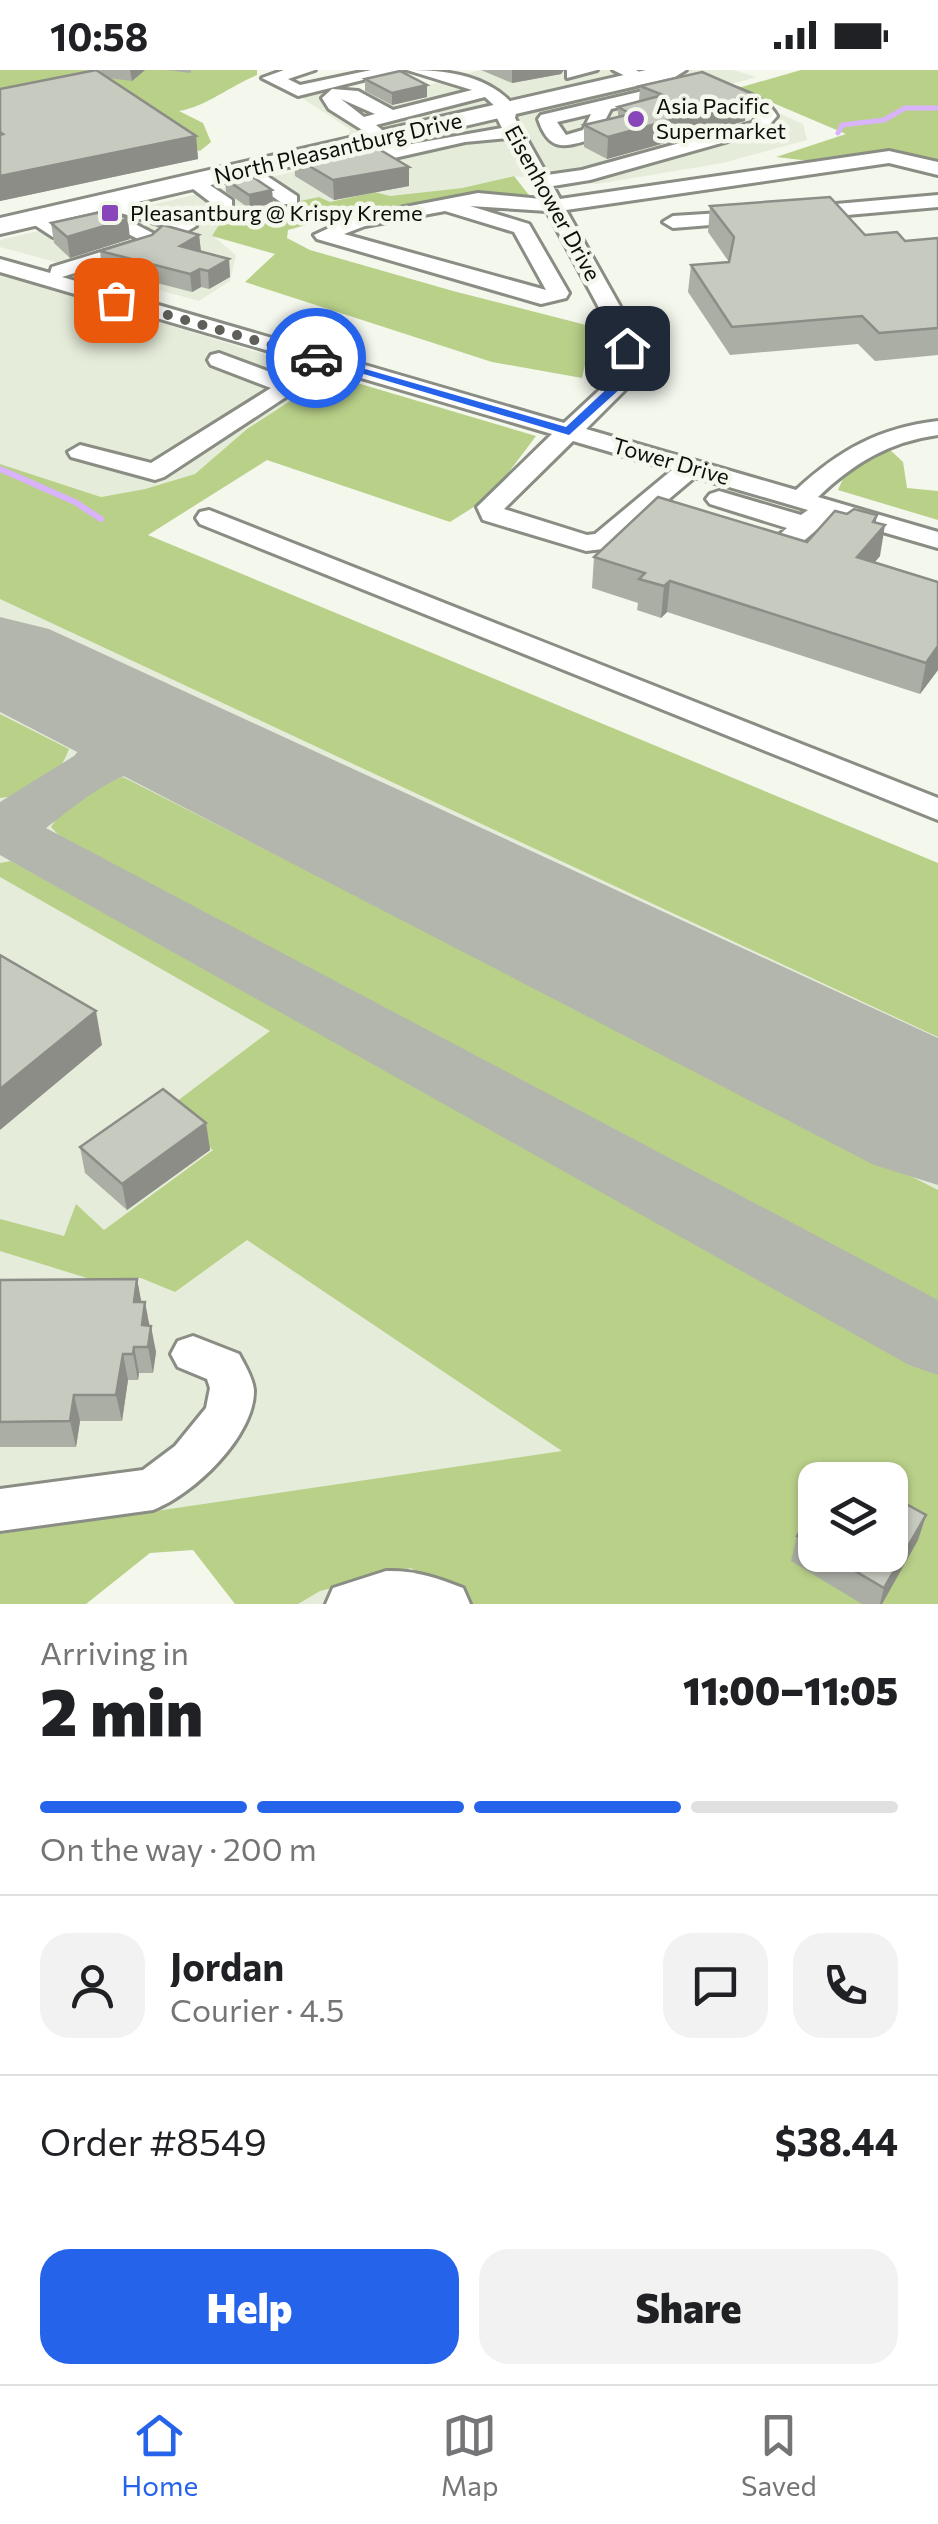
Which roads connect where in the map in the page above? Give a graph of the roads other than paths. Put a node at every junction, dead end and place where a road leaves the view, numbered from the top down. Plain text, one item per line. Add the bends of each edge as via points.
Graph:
1 (307, 70) edge
2 (354, 70) edge
3 (395, 70) edge
4 (416, 70) edge
5 (673, 70) edge
6 (630, 74) edge
7 (700, 82) junction
8 (591, 84) edge
9 (286, 85) junction
10 (486, 92) junction
11 (511, 121) junction
12 (384, 127) junction
13 (360, 134) junction
14 (908, 160) junction
15 (247, 169) junction
16 (938, 169) edge
17 (195, 181) junction
18 (541, 182) junction
19 (938, 184) edge
20 (290, 200) dead end
21 (938, 202) edge
22 (225, 204) dead end
23 (445, 205) junction
24 (548, 206) junction
25 (96, 209) junction
26 (399, 214) junction
27 (478, 215) junction
28 (673, 222) dead end
29 (0, 226) edge
30 (186, 226) dead end
31 (535, 250) junction
32 (0, 254) edge
33 (0, 266) edge
34 (59, 271) junction
35 (220, 360) dead end
36 (575, 426) junction
37 (929, 437) edge
38 (80, 452) dead end
39 (681, 476) junction
40 (812, 507) junction
41 (645, 508) junction
42 (209, 518) dead end
43 (682, 518) edge
44 (720, 529) edge
45 (933, 533) edge
46 (938, 810) edge
47 (193, 1354) dead end
48 (0, 1510) edge
49 (350, 1604) edge
50 (446, 1604) edge

1 - 9 street via 271,78
2 - 9 street
3 - 9 street via 298,91
4 - 10 street, Eisenhower Drive
5 - 6 main road, North Pleasantburg Drive
5 - 7 street
6 - 8 main road, North Pleasantburg Drive
7 - 8 street via 626,100
7 - 18 street via 764,108 768,116 758,127
8 - 11 main road, North Pleasantburg Drive
10 - 11 street, Eisenhower Drive
10 - 12 street
11 - 12 main road, North Pleasantburg Drive
11 - 13 street via 385,154
11 - 18 street, Eisenhower Drive
12 - 13 main road, North Pleasantburg Drive
12 - 13 street via 386,113 352,94 334,94 335,105
13 - 15 main road, North Pleasantburg Drive
14 - 16 street
14 - 19 street
14 - 24 street via 888,157
15 - 17 main road, North Pleasantburg Drive
15 - 20 street
17 - 22 street
17 - 25 main road, North Pleasantburg Drive
18 - 24 street, Eisenhower Drive
21 - 28 street
23 - 24 street via 478,199
23 - 26 street
23 - 27 street
24 - 27 street
24 - 36 street, Eisenhower Drive via 616,317 627,348 618,385
25 - 29 main road, North Pleasantburg Drive
25 - 30 street
25 - 34 street via 154,239
26 - 31 street
26 - 31 street via 351,224 550,278
27 - 31 street via 522,228
32 - 34 street, Tower Drive
33 - 36 street, Tower Drive
34 - 36 street, Tower Drive
35 - 38 street via 289,387 156,472
36 - 39 street, Tower Drive
36 - 40 street, Tower Drive
36 - 41 street, Eisenhower Drive via 490,508 492,514 586,543 602,541
37 - 40 street via 880,438 862,447
39 - 40 street, Tower Drive
39 - 41 street
40 - 44 street via 776,546
40 - 45 street via 904,546
41 - 43 street
42 - 46 street
47 - 48 street via 224,1367 232,1388 227,1416 191,1460 153,1489
49 - 50 street via 369,1595 412,1592

